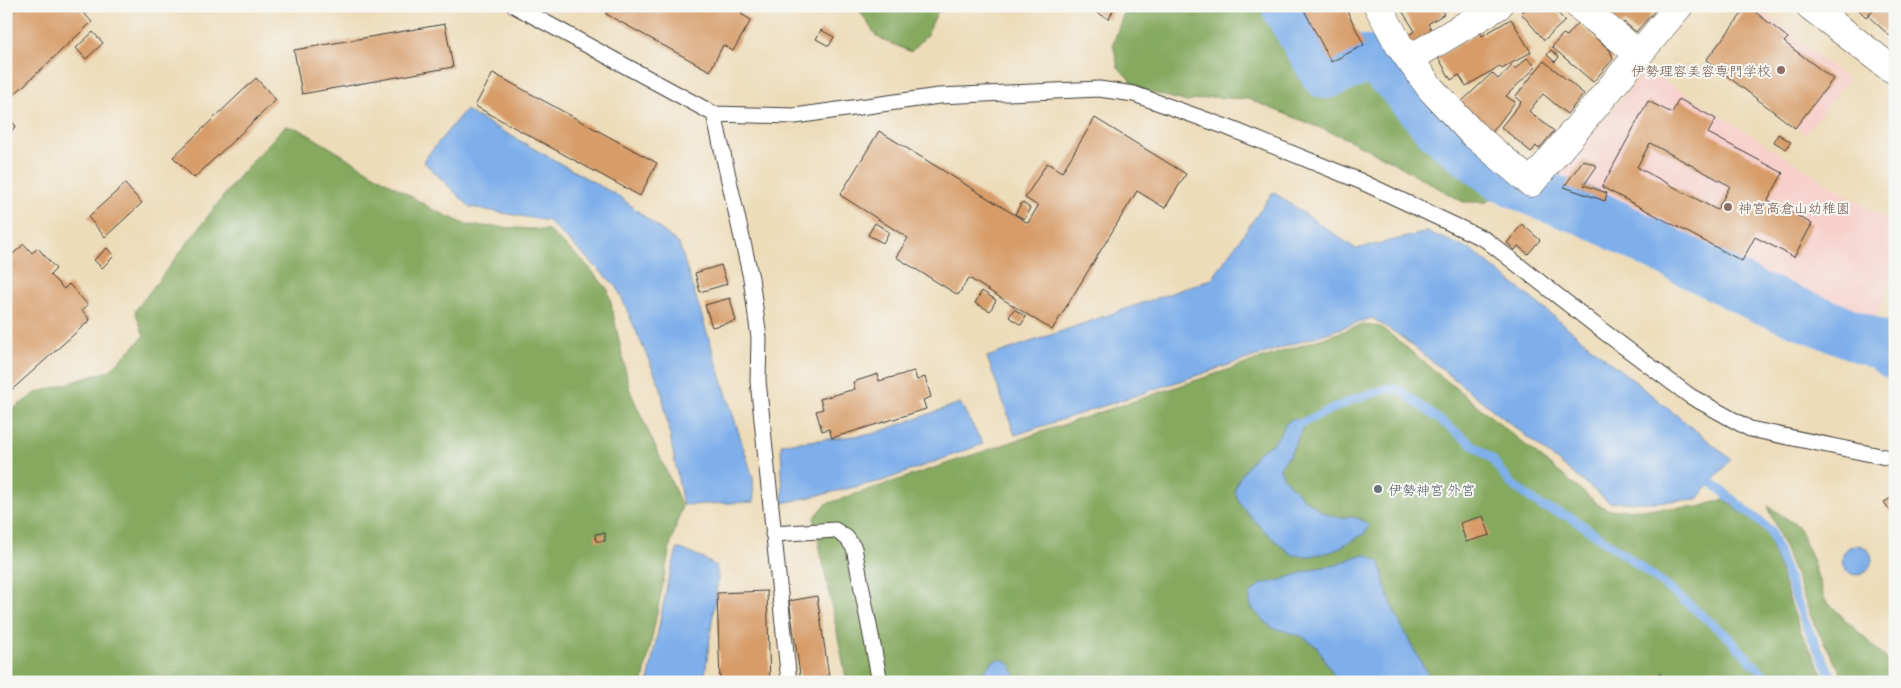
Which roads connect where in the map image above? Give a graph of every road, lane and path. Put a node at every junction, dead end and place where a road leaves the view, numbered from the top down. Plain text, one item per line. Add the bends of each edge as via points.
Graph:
1 (515, 6) edge
2 (1378, 6) edge
3 (1498, 6) edge
4 (1579, 6) edge
5 (1679, 6) edge
6 (1810, 6) edge
7 (1639, 54) junction
8 (1409, 59) junction
9 (1895, 70) edge
10 (714, 114) junction
11 (1895, 459) edge
12 (773, 534) junction
13 (789, 682) edge
14 (880, 682) edge

1 - 10 lane
2 - 8 street
3 - 8 street
4 - 7 street
5 - 7 street
6 - 9 street
7 - 8 street via 1531,183 1472,133 1431,89
10 - 11 lane via 795,116 939,96 1099,89 1134,94 1230,128 1360,181 1486,240 1690,396 1750,429
10 - 12 lane via 750,278 759,338 758,381
12 - 13 lane
12 - 14 lane via 836,530 854,548

